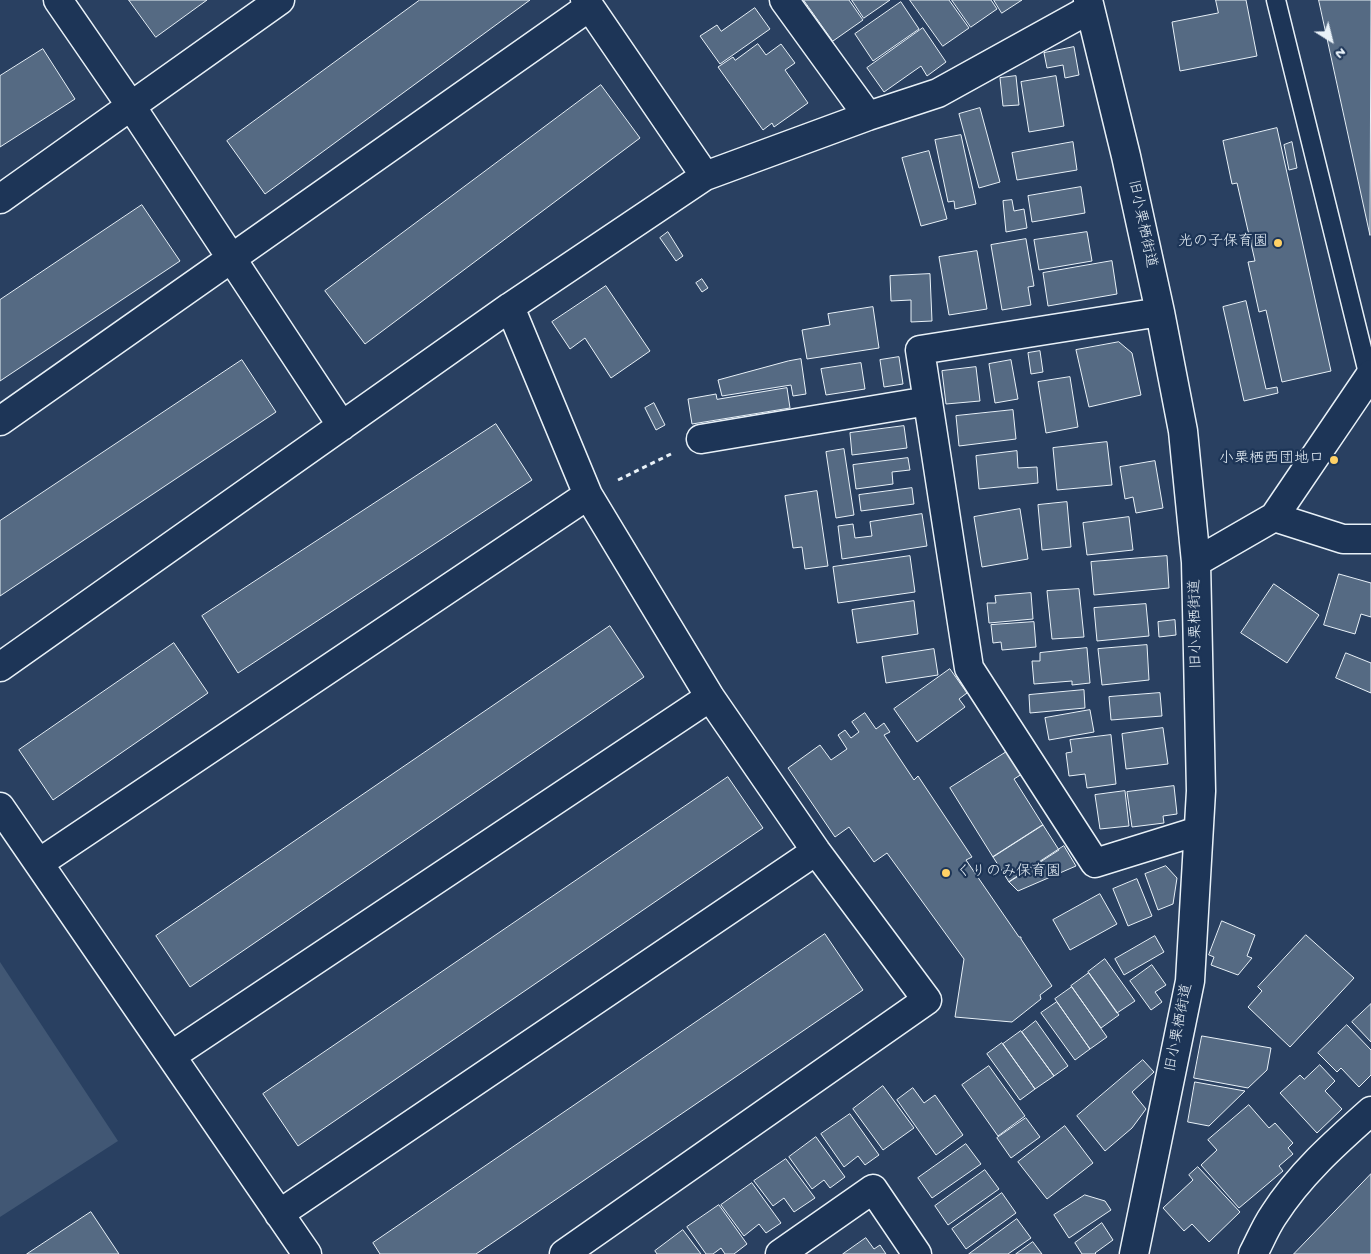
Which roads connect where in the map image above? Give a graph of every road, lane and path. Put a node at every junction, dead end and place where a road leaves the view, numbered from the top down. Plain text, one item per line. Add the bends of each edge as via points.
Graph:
1 (58, 0) edge
2 (280, 0) edge
3 (784, 0) edge
4 (1276, 0) edge
5 (587, 3) edge
6 (1089, 5) edge
7 (131, 106) junction
8 (868, 116) junction
9 (705, 176) junction
10 (0, 199) edge
11 (231, 258) junction
12 (510, 307) junction
13 (1160, 312) junction
14 (1370, 376) edge
15 (928, 401) junction
16 (0, 421) edge
17 (342, 426) junction
18 (701, 439) joint
19 (588, 495) junction
20 (1274, 517) junction
21 (1371, 539) edge
22 (1196, 562) junction
23 (0, 667) edge
24 (710, 697) junction
25 (0, 807) edge
26 (1198, 831) junction
27 (816, 851) junction
28 (39, 863) junction
29 (171, 1056) junction
30 (1371, 1111) edge
31 (280, 1214) junction
32 (307, 1254) edge
33 (564, 1254) edge
34 (780, 1254) edge
35 (917, 1254) edge
36 (1134, 1254) edge
37 (1253, 1254) edge

1 - 7 street
2 - 7 street
3 - 8 street
4 - 14 lane
5 - 9 street
5 - 11 street
6 - 8 street via 938,93
6 - 13 street, 旧小栗栖街道
7 - 10 street
7 - 11 street
8 - 9 street
9 - 12 street
11 - 16 street
11 - 17 street
12 - 17 street
12 - 19 street
13 - 15 street via 920,350
13 - 22 street, 旧小栗栖街道 via 1183,431
14 - 20 street
15 - 18 street
15 - 26 street via 970,668 1095,863
17 - 23 street
18 - 19 path
19 - 24 street
19 - 28 street
20 - 21 street via 1344,540
20 - 22 street
22 - 26 street, 旧小栗栖街道 via 1201,791
24 - 27 street
24 - 29 street
25 - 28 street
26 - 36 street, 旧小栗栖街道 via 1190,981
27 - 31 street
27 - 33 street via 927,1000
28 - 29 street
29 - 31 street
30 - 37 street via 1306,1172 1273,1216
31 - 32 street
34 - 35 street via 873,1189

